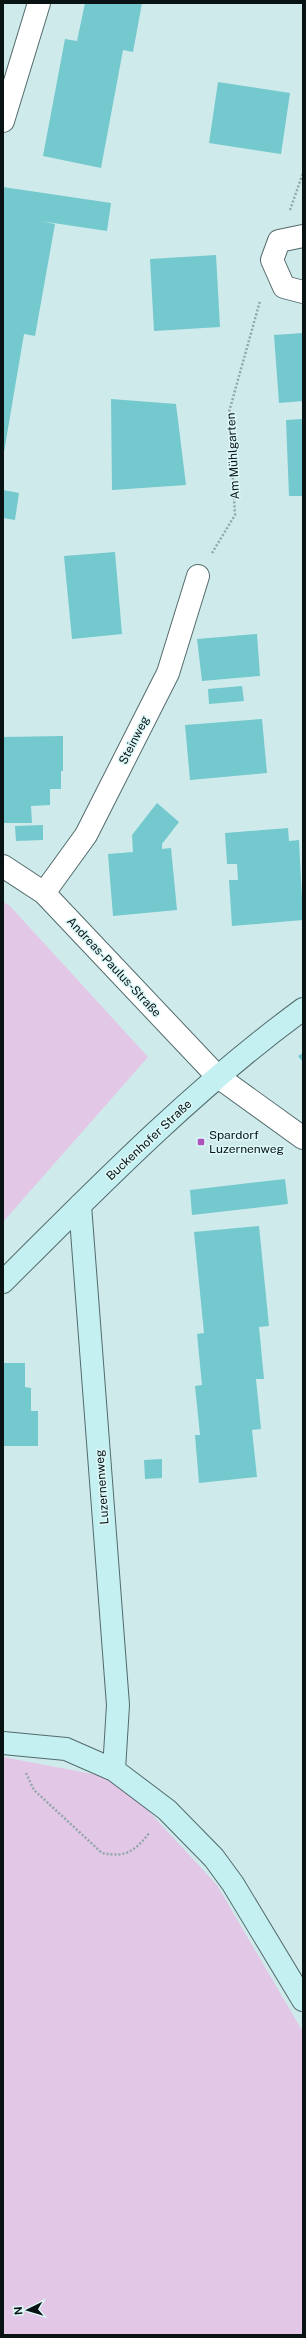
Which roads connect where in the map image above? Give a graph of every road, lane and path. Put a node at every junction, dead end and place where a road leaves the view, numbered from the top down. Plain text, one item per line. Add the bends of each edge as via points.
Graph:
1 (39, 3) edge
2 (3, 120) edge
3 (303, 173) edge
4 (303, 236) edge
5 (275, 250) junction
6 (303, 292) edge
7 (198, 576) joint
8 (3, 866) edge
9 (44, 893) junction
10 (303, 1008) edge
11 (217, 1076) junction
12 (303, 1138) edge
13 (80, 1205) junction
14 (3, 1282) edge
15 (7, 1743) edge
16 (114, 1770) junction
17 (166, 1810) junction
18 (303, 2000) edge

1 - 2 street
3 - 5 path, Am Mühlgarten
4 - 5 street
5 - 6 street via 284,287
5 - 7 path, Am Mühlgarten via 229,412 235,515
7 - 9 street, Steinweg via 168,673 86,835
8 - 9 street, Andreas-Paulus-Straße
9 - 11 street, Andreas-Paulus-Straße
10 - 11 street, Buckenhofer Straße
11 - 12 street
11 - 13 street, Buckenhofer Straße
13 - 14 street, Buckenhofer Straße
13 - 16 street, Luzernenweg via 118,1705
15 - 16 street via 66,1749
15 - 17 path via 34,1790 102,1853 117,1856 132,1850 145,1838
16 - 17 street
17 - 18 street via 214,1858 262,1930

